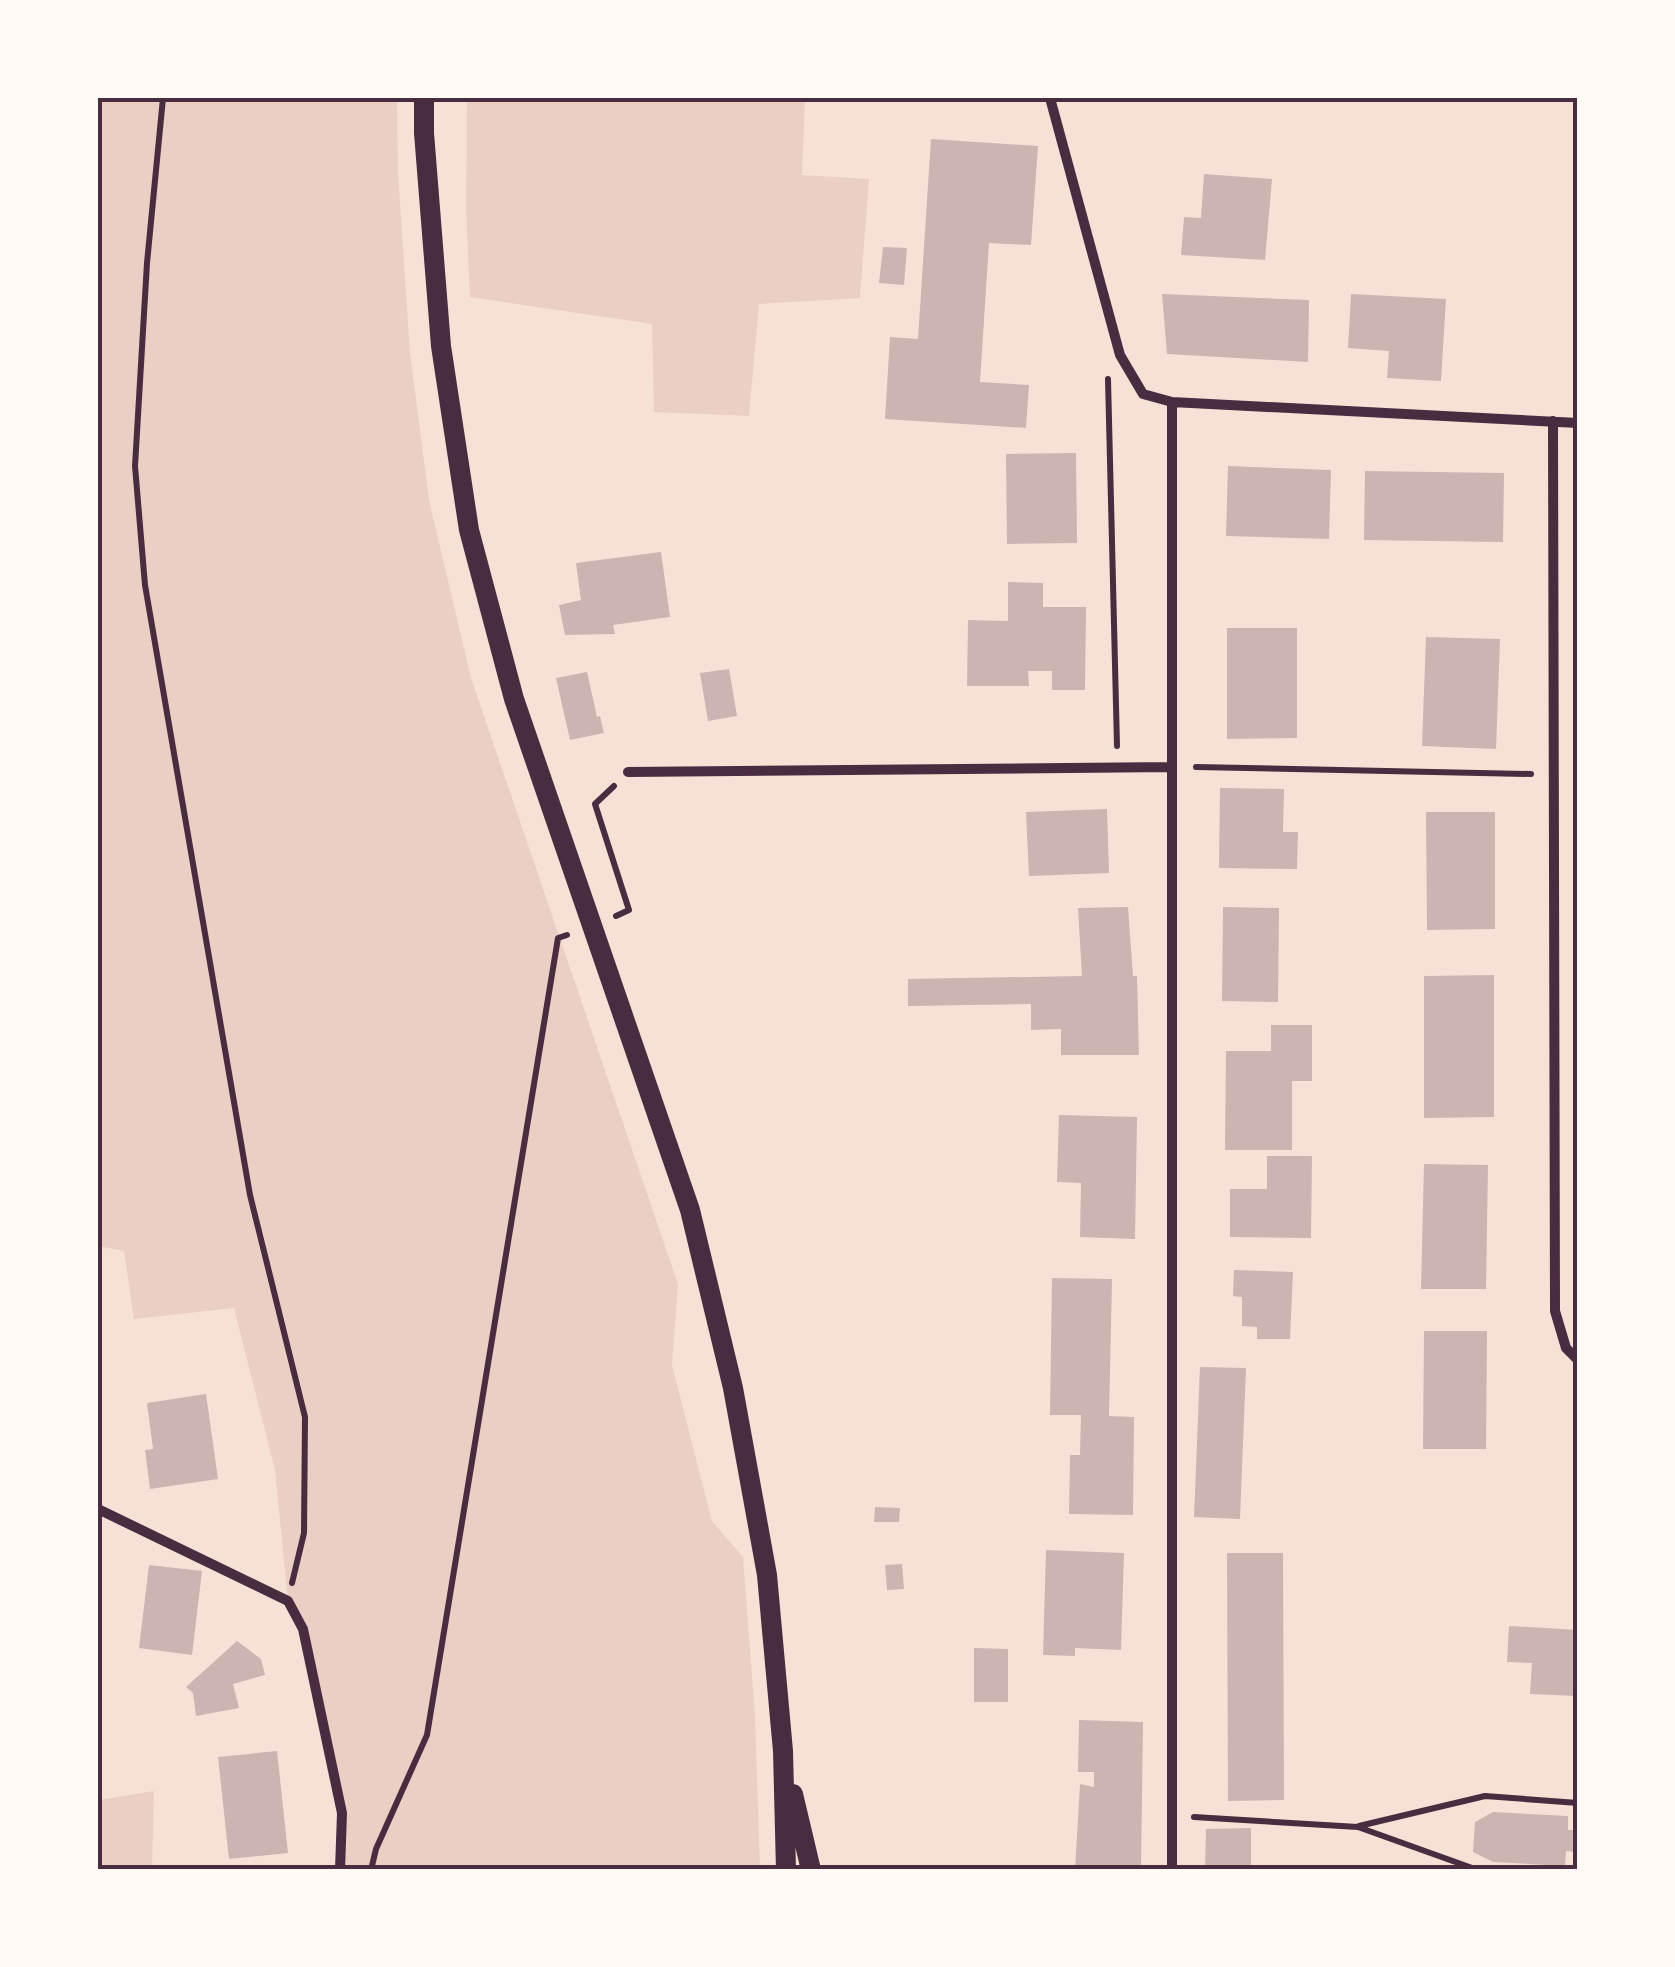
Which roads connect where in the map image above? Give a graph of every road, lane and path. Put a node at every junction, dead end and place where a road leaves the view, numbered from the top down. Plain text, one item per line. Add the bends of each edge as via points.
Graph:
1 (162, 98) edge
2 (424, 98) edge
3 (1050, 98) edge
4 (1120, 354) junction
5 (1172, 402) junction
6 (1552, 422) junction
7 (1578, 423) edge
8 (1118, 767) junction
9 (1170, 767) junction
10 (1196, 768) dead end
11 (628, 772) joint
12 (1552, 774) junction
13 (591, 926) junction
14 (1578, 1360) edge
15 (98, 1509) edge
16 (288, 1601) junction
17 (784, 1752) junction
18 (1578, 1804) edge
19 (1172, 1815) junction
20 (1358, 1827) junction
21 (340, 1870) edge
22 (371, 1870) edge
23 (786, 1870) edge
24 (811, 1870) edge
25 (1172, 1870) edge
26 (1490, 1870) edge

1 - 16 path via 135,466 143,566 250,1195 306,1417 304,1533
2 - 13 main road via 441,346 469,530 514,699
3 - 4 street
4 - 5 street via 1143,394
4 - 8 path via 1106,382
5 - 6 street
5 - 9 street
6 - 7 street
6 - 12 street
8 - 9 street
8 - 11 street
9 - 19 street
10 - 12 path
11 - 13 path via 595,804 629,910
12 - 14 street via 1555,1311 1566,1348
13 - 17 main road via 690,1210 733,1388 767,1575
13 - 22 path via 558,938 427,1735
15 - 16 street
16 - 21 street via 303,1629 342,1813
17 - 23 main road
17 - 24 main road
18 - 20 path via 1485,1796
19 - 20 path
19 - 25 street
20 - 26 path

